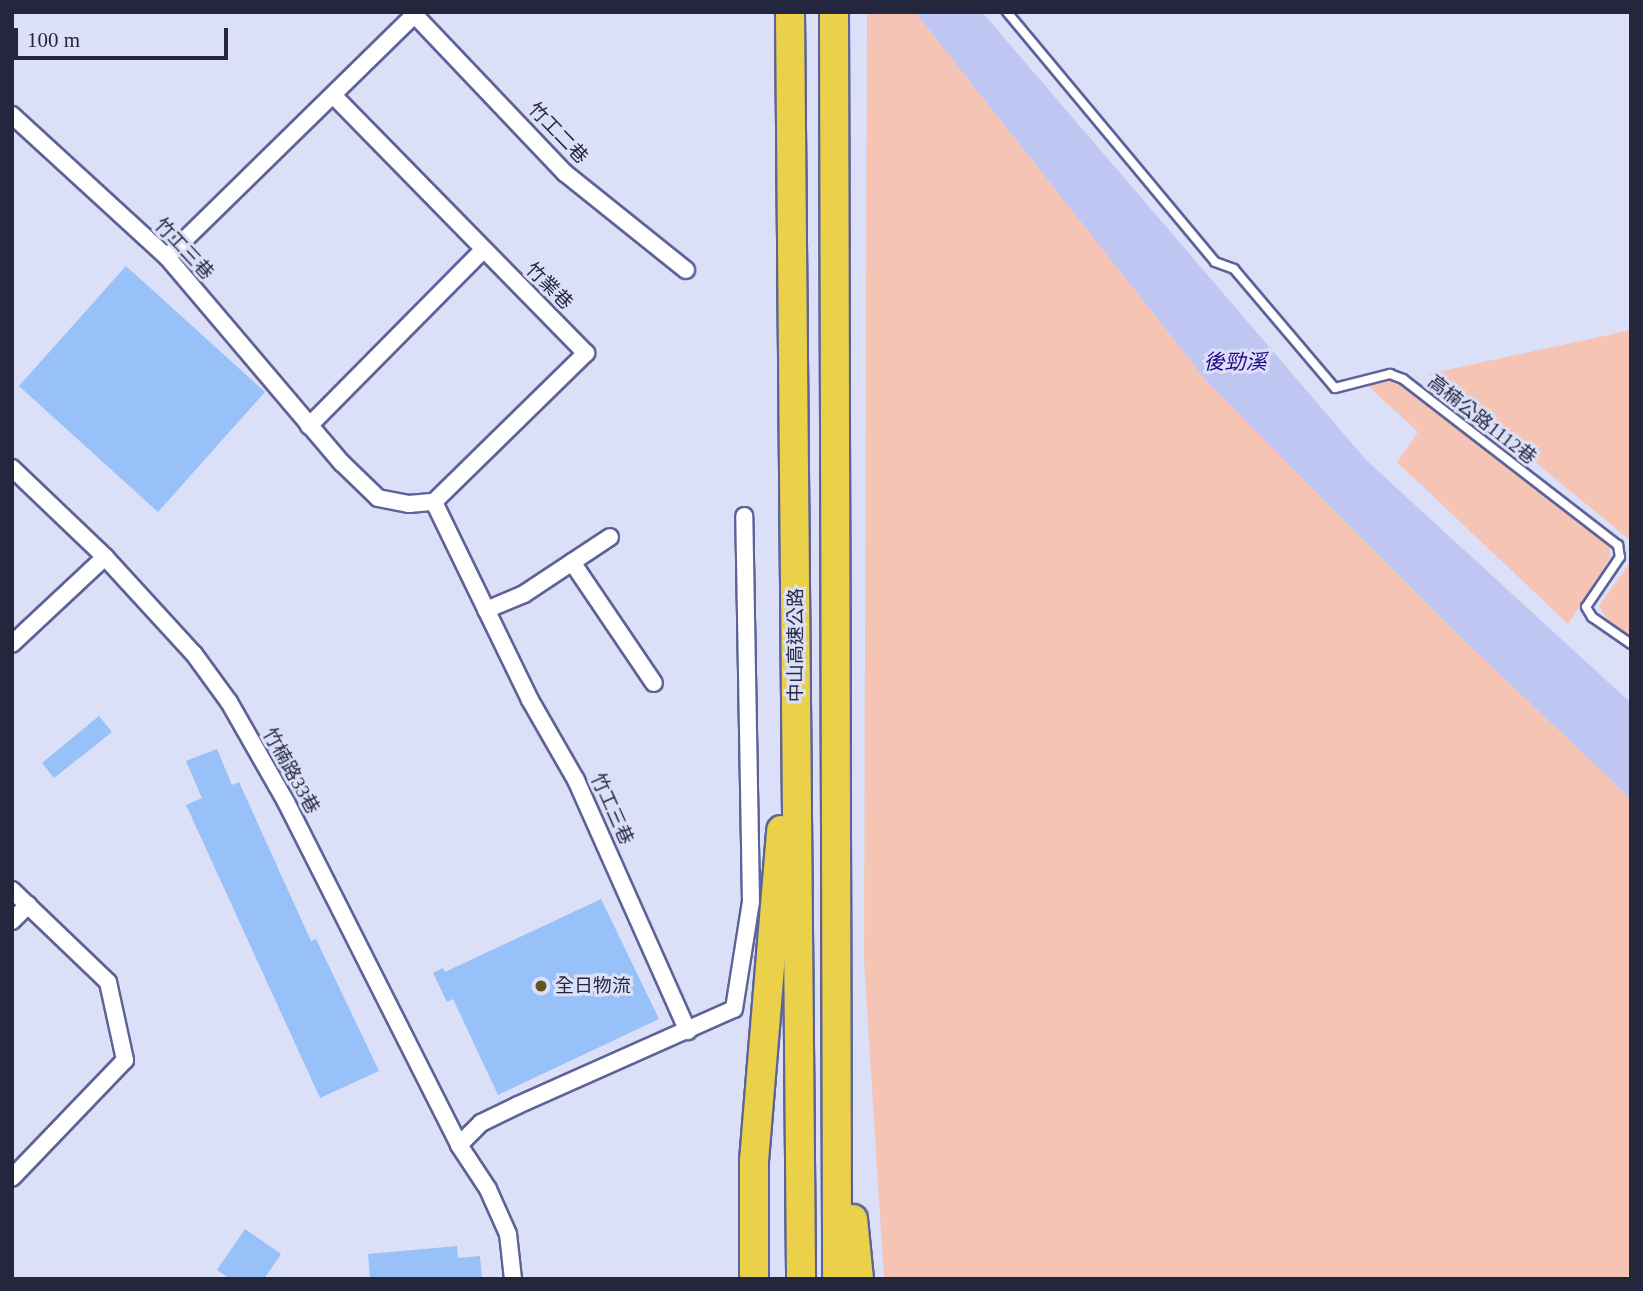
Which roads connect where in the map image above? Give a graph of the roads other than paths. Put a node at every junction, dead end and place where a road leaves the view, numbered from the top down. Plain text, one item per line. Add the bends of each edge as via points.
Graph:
1 (790, 12) edge
2 (834, 12) edge
3 (1007, 12) edge
4 (415, 13) edge
5 (334, 96) junction
6 (12, 115) edge
7 (483, 250) junction
8 (167, 257) junction
9 (686, 270) dead end
10 (309, 426) junction
11 (12, 468) edge
12 (434, 502) junction
13 (744, 516) dead end
14 (610, 537) dead end
15 (105, 557) junction
16 (572, 562) junction
17 (796, 607) junction
18 (486, 610) junction
19 (12, 644) edge
20 (1631, 645) edge
21 (654, 683) dead end
22 (12, 890) edge
23 (28, 905) junction
24 (12, 921) edge
25 (836, 1022) junction
26 (688, 1031) junction
27 (459, 1145) junction
28 (12, 1178) edge
29 (513, 1279) edge
30 (756, 1279) edge
31 (801, 1279) edge
32 (837, 1279) edge
33 (859, 1279) edge

1 - 17 highway, 中山高速公路
2 - 25 highway, 中山高速公路
3 - 20 lane, 高楠公路1112巷 via 1215,262 1234,270 1335,388 1390,374 1403,379 1618,544 1620,557 1586,607 1592,617
4 - 5 street
4 - 9 street, 竹工二巷 via 565,173
5 - 7 street, 竹業巷
5 - 8 street
6 - 8 street, 竹工三巷
7 - 10 street
7 - 12 street, 竹業巷 via 586,353
8 - 10 street, 竹工三巷
10 - 12 street, 竹工三巷 via 378,498 409,505
11 - 15 street, 竹楠路33巷
12 - 18 street, 竹工三巷
13 - 26 street via 751,902 734,1010
14 - 16 street
15 - 19 street
15 - 27 street, 竹楠路33巷 via 194,654 229,702 286,802
16 - 18 street via 524,594
16 - 21 street
17 - 30 highway via 754,1161
17 - 31 highway, 中山高速公路
18 - 26 street, 竹工三巷 via 530,701 576,780
22 - 23 street
23 - 24 street
23 - 28 street via 108,982 125,1060
25 - 32 highway, 中山高速公路
25 - 33 highway
26 - 27 street via 481,1123
27 - 29 street, 竹楠路33巷 via 488,1189 508,1234

